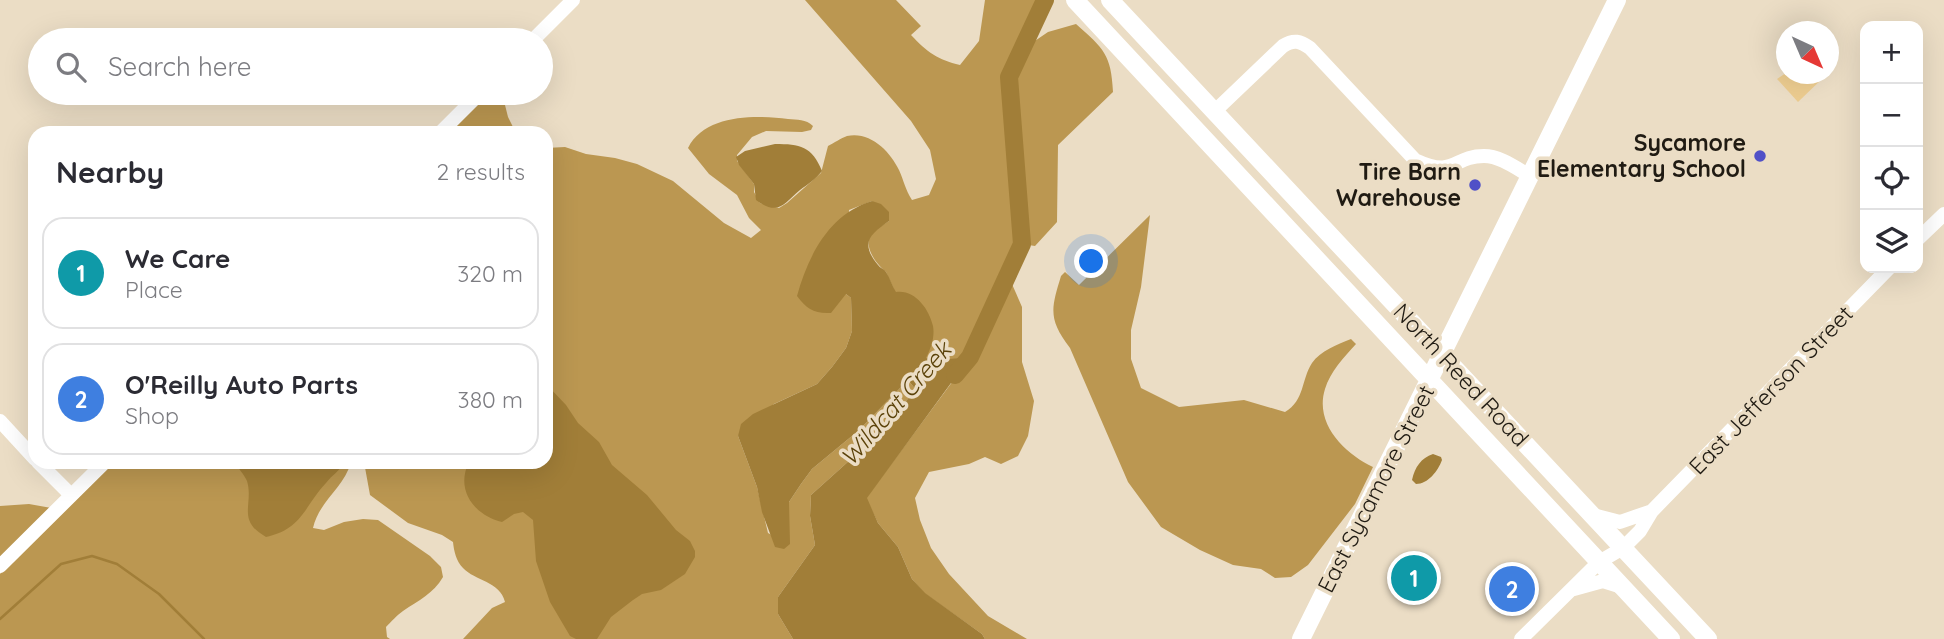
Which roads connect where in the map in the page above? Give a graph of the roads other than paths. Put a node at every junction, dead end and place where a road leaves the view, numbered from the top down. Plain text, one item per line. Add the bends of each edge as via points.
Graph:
1 (573, 0) edge
2 (1075, 0) edge
3 (1110, 0) edge
4 (1617, 0) edge
5 (545, 28) edge
6 (468, 105) edge
7 (1215, 111) junction
8 (447, 126) edge
9 (1530, 176) junction
10 (1944, 214) edge
11 (1923, 234) edge
12 (1884, 273) edge
13 (1442, 356) junction
14 (1430, 380) junction
15 (0, 421) edge
16 (28, 451) edge
17 (46, 469) edge
18 (98, 469) edge
19 (71, 495) junction
20 (1652, 511) junction
21 (1592, 514) junction
22 (1623, 548) junction
23 (1599, 562) junction
24 (0, 566) edge
25 (1623, 587) junction
26 (1567, 593) junction
27 (1301, 639) edge
28 (1521, 639) edge
29 (1671, 639) edge
30 (1708, 639) edge

1 - 5 street
2 - 14 main road, North Reed Road
3 - 7 main road, North Reed Road
4 - 9 main road, East Sycamore Street
6 - 8 street
7 - 9 street via 1283,46 1299,41 1415,160 1440,169 1492,157
7 - 13 main road, North Reed Road
9 - 13 main road, East Sycamore Street
10 - 11 street
12 - 20 street, East Jefferson Street
13 - 14 main road, East Sycamore Street
13 - 21 main road, North Reed Road
14 - 23 main road, North Reed Road
14 - 27 main road, East Sycamore Street
15 - 16 street
17 - 19 street
18 - 19 street
19 - 24 street
20 - 21 street, East Jefferson Street via 1620,522
20 - 22 street, East Jefferson Street
21 - 22 main road, North Reed Road
22 - 23 street, East Jefferson Street
22 - 30 main road, North Reed Road
23 - 25 main road, North Reed Road
23 - 26 street, East Jefferson Street
25 - 26 street, East Jefferson Street via 1602,581
25 - 29 main road, North Reed Road
26 - 28 street, East Jefferson Street

